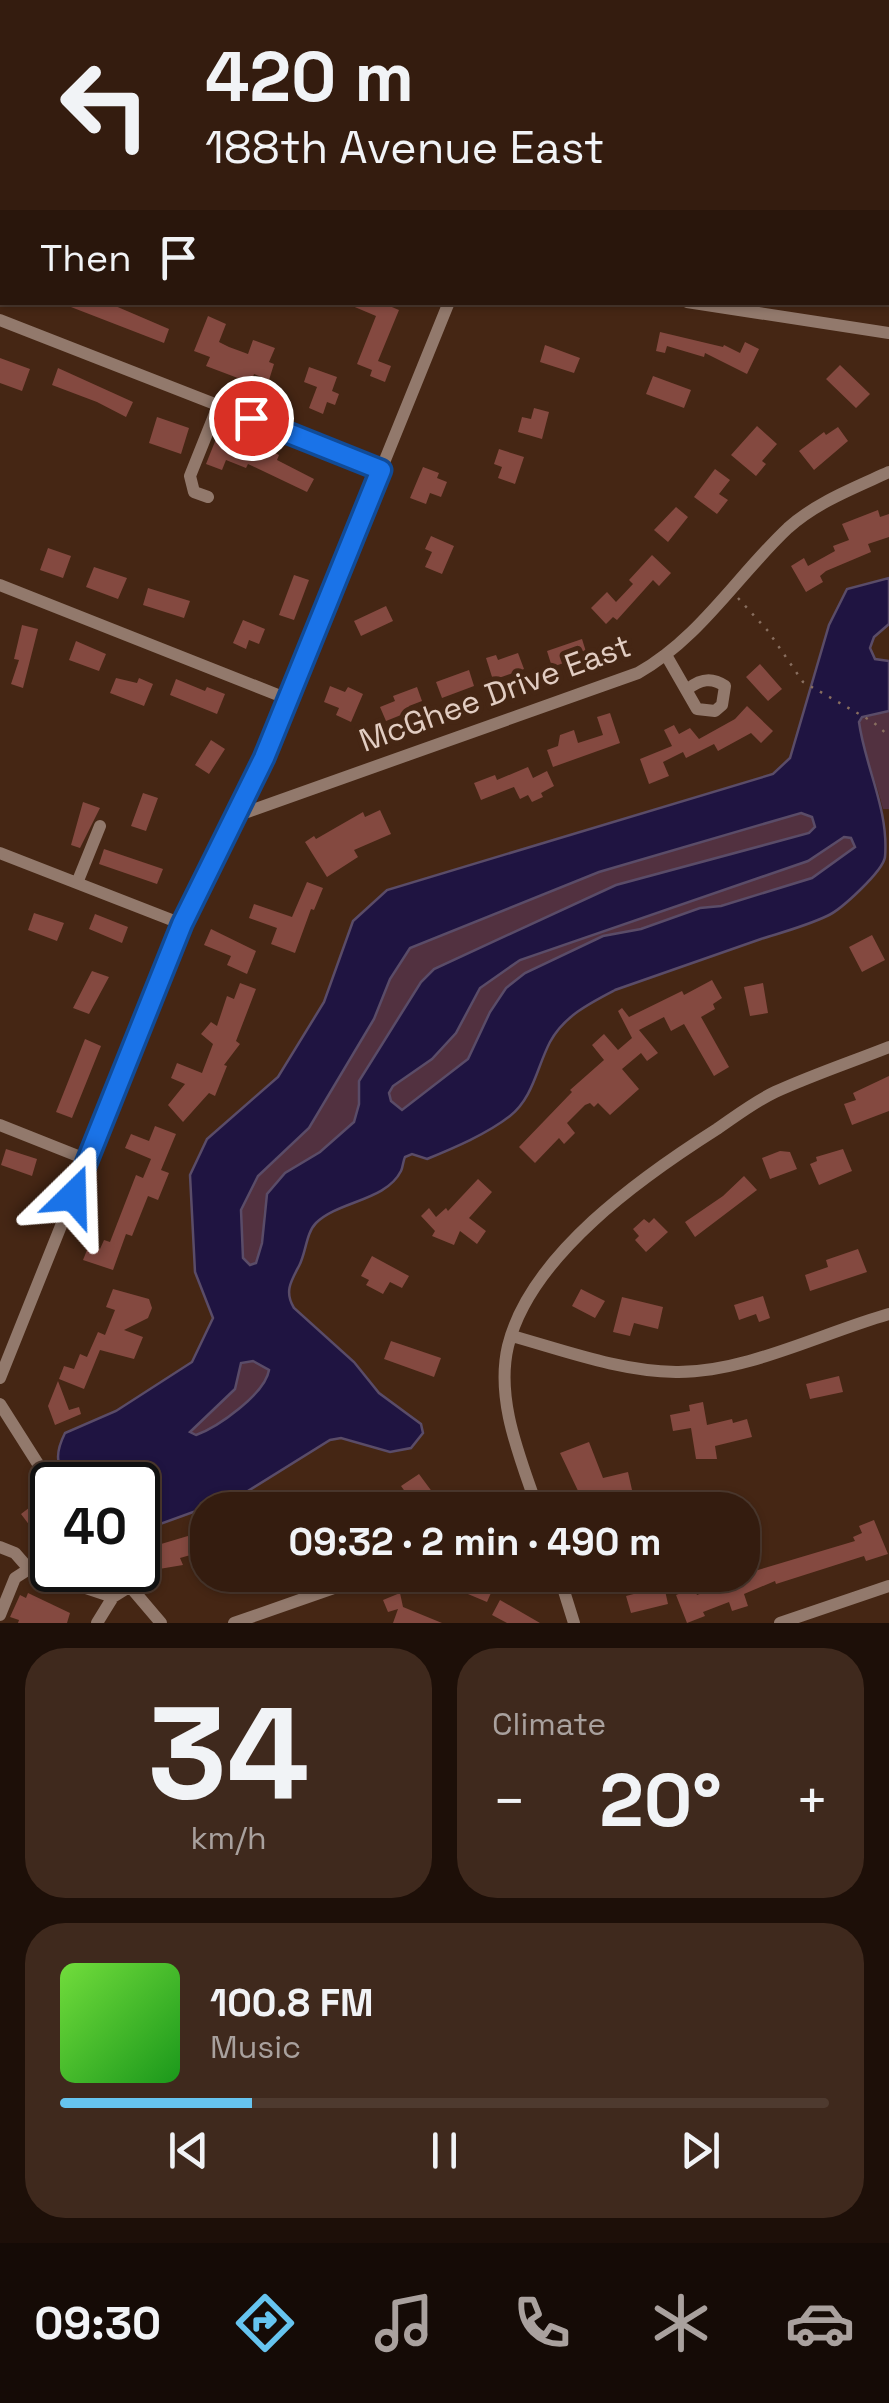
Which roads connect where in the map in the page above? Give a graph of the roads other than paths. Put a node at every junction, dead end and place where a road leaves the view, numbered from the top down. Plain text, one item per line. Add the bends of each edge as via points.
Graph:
1 (448, 305) edge
2 (707, 305) edge
3 (0, 320) edge
4 (889, 333) edge
5 (218, 406) junction
6 (381, 470) junction
7 (889, 472) edge
8 (208, 497) dead end
9 (0, 585) edge
10 (666, 655) junction
11 (688, 689) dead end
12 (288, 699) junction
13 (236, 816) junction
14 (100, 826) dead end
15 (0, 854) edge
16 (77, 884) junction
17 (182, 924) junction
18 (889, 1047) edge
19 (0, 1125) edge
20 (88, 1160) junction
21 (889, 1314) edge
22 (512, 1336) junction
23 (0, 1378) edge
24 (0, 1404) edge
25 (37, 1462) edge
26 (533, 1492) edge
27 (0, 1547) edge
28 (29, 1569) junction
29 (889, 1586) edge
30 (121, 1592) edge
31 (133, 1592) edge
32 (322, 1592) edge
33 (564, 1592) edge
34 (113, 1597) junction
35 (0, 1615) edge
36 (97, 1623) edge
37 (160, 1623) edge
38 (234, 1623) edge
39 (574, 1623) edge
40 (780, 1623) edge

1 - 6 street
2 - 4 street
3 - 5 street
5 - 6 street
5 - 8 street via 190,476 194,492
6 - 12 street
7 - 10 street, McGhee Drive East via 802,517
9 - 12 street
10 - 11 street
10 - 13 street, McGhee Drive East via 621,680
12 - 13 street
13 - 17 street
14 - 16 street
15 - 16 street
16 - 17 street
17 - 20 street
18 - 22 street via 756,1102 642,1181 556,1260
19 - 20 street
20 - 23 street
21 - 22 street via 692,1372 624,1368
22 - 26 street via 507,1407
24 - 25 street
27 - 28 street
28 - 34 street
28 - 35 street via 15,1578
29 - 40 street
30 - 34 street
31 - 37 street
32 - 38 street
33 - 39 street
34 - 36 street

